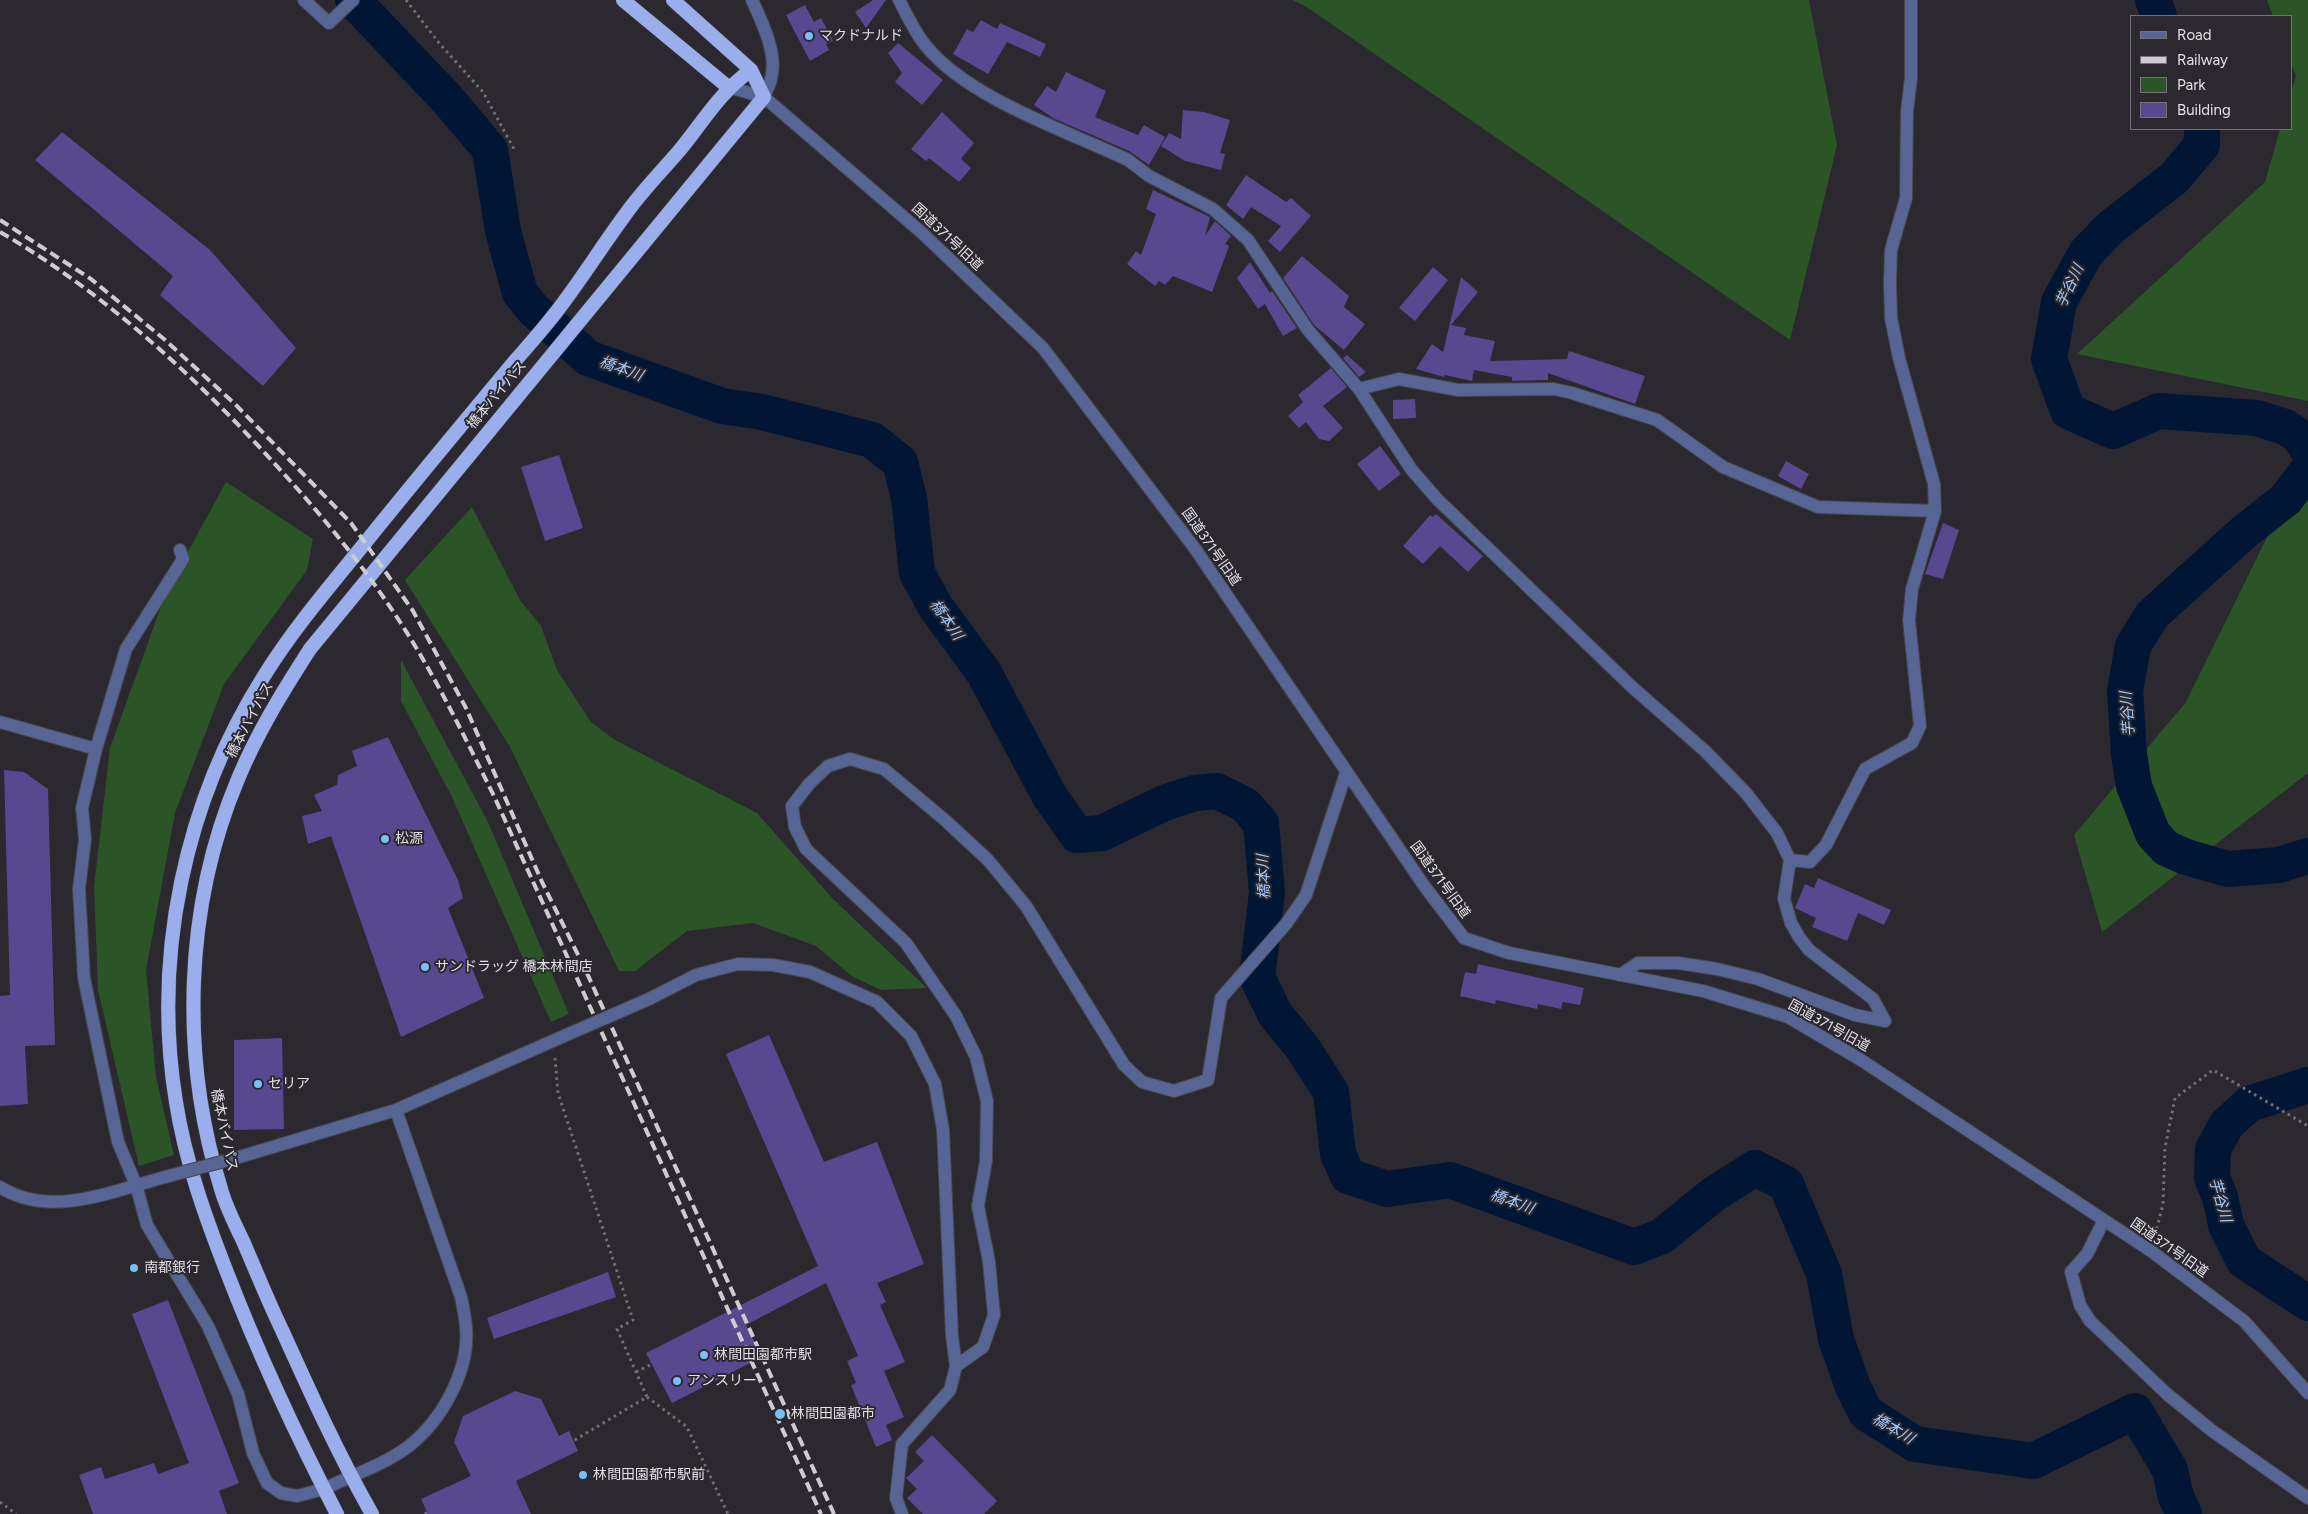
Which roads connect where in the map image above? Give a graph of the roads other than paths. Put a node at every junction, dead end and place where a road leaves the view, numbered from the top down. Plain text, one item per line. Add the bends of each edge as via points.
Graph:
1 (304, 0) edge
2 (353, 0) edge
3 (622, 0) edge
4 (673, 0) edge
5 (752, 0) edge
6 (899, 0) edge
7 (1910, 0) edge
8 (750, 70) junction
9 (728, 87) junction
10 (764, 97) junction
11 (1359, 389) junction
12 (1935, 512) junction
13 (180, 550) dead end
14 (0, 722) edge
15 (96, 749) junction
16 (1346, 773) junction
17 (1790, 860) junction
18 (1620, 975) junction
19 (396, 1110) junction
20 (136, 1185) junction
21 (0, 1187) edge
22 (2103, 1222) junction
23 (956, 1366) junction
24 (2308, 1393) edge
25 (350, 1476) junction
26 (324, 1489) junction
27 (2308, 1498) edge
28 (338, 1514) edge
29 (372, 1514) edge
30 (902, 1514) edge

1 - 2 street via 329,23
3 - 9 highway
4 - 8 highway
5 - 10 street via 772,57 772,78
6 - 11 street via 927,48 950,70 982,92 1128,160 1149,176 1213,209 1248,240 1308,330
7 - 12 street via 1911,78 1907,111 1906,198 1891,250 1891,318 1934,484
8 - 9 highway, 橋本バイパス
8 - 10 highway
9 - 10 street
9 - 26 highway, 橋本バイパス via 627,212 557,312 444,444 326,591 264,676 214,773 187,858 176,907 168,1018 176,1106 197,1192 249,1331
10 - 16 street, 国道371号旧道 via 921,232 1043,348 1196,550
10 - 25 highway, 橋本バイパス via 310,649 261,730 221,824 208,870 196,947 194,1012 200,1108 221,1190 276,1319
11 - 12 street via 1399,379 1458,390 1554,389 1657,420 1723,467 1818,507
11 - 17 street via 1411,469 1437,499 1632,687 1722,768 1777,833
12 - 17 street via 1912,589 1909,620 1920,726 1912,742 1865,769 1826,845 1810,862
13 - 15 street via 183,558 126,649
14 - 15 street
15 - 20 street via 82,808 85,839 79,889 84,978 118,1142
16 - 18 street, 国道371号旧道 via 1464,938 1509,953
16 - 23 street via 1306,895 1286,924 1221,998 1208,1080 1174,1091 1142,1082 1124,1065 1026,906 988,860 884,769 850,759 828,766 792,806 795,828 806,849 906,943 946,1000 976,1057 987,1101 986,1161 978,1206 989,1262 994,1316 983,1347
17 - 18 street via 1784,899 1799,937 1814,954 1873,999 1885,1021 1855,1015 1758,979 1716,968 1638,962
18 - 22 street, 国道371号旧道 via 1703,991 1788,1017 1861,1060
19 - 20 street, bridge
19 - 23 street, bridge via 649,999 696,975 738,964 810,972 877,1002 911,1036 935,1084 943,1130
19 - 25 street via 461,1296 467,1328 463,1361 453,1391 436,1421 409,1446
20 - 21 street via 88,1199 50,1203 29,1199
20 - 26 street via 147,1225 208,1326 238,1394 253,1453 267,1482 281,1493 297,1496
22 - 24 street, 国道371号旧道 via 2151,1252 2244,1320
22 - 27 street via 2087,1254 2071,1272 2080,1305 2090,1320 2210,1430
23 - 30 street via 950,1390 902,1444 896,1498
25 - 26 street
25 - 29 highway, 橋本バイパス
26 - 28 highway, 橋本バイパス

